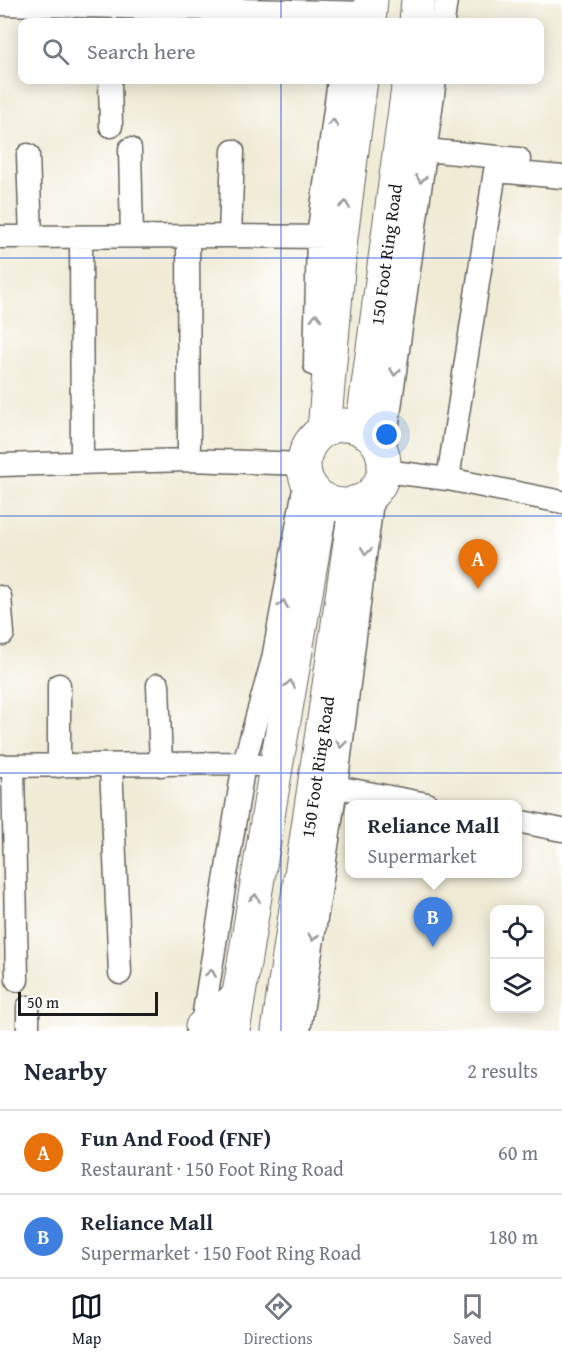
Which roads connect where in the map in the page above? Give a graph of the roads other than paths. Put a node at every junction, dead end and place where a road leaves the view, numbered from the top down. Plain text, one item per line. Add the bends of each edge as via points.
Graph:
1 (418, 0) edge
2 (446, 0) edge
3 (0, 4) edge
4 (109, 10) edge
5 (359, 12) edge
6 (416, 18) edge
7 (444, 18) edge
8 (110, 84) edge
9 (339, 84) edge
10 (361, 84) edge
11 (408, 84) edge
12 (434, 84) edge
13 (111, 126) dead end
14 (130, 149) dead end
15 (425, 150) junction
16 (233, 152) dead end
17 (28, 155) dead end
18 (562, 163) edge
19 (562, 177) edge
20 (132, 236) junction
21 (188, 236) junction
22 (230, 236) junction
23 (0, 237) edge
24 (31, 237) junction
25 (81, 237) junction
26 (330, 237) junction
27 (362, 430) junction
28 (189, 460) junction
29 (82, 462) junction
30 (314, 462) junction
31 (0, 465) edge
32 (448, 479) junction
33 (374, 481) junction
34 (562, 502) edge
35 (0, 597) edge
36 (3, 634) dead end
37 (59, 685) dead end
38 (158, 685) dead end
39 (244, 763) junction
40 (111, 765) junction
41 (161, 765) junction
42 (6, 766) edge
43 (59, 766) junction
44 (276, 767) junction
45 (336, 787) junction
46 (406, 800) edge
47 (522, 822) edge
48 (562, 830) edge
49 (120, 973) dead end
50 (17, 980) dead end
51 (28, 1006) dead end
52 (212, 1030) edge
53 (28, 1031) edge
54 (278, 1031) edge
55 (299, 1031) edge

1 - 6 highway
2 - 7 street
3 - 4 street
4 - 5 street
8 - 13 street
26 -> 9 street
26 -> 10 highway
11 - 27 highway, 150 Foot Ring Road
12 - 15 street
14 - 20 street
15 - 18 street
15 -> 33 street
16 - 22 street
17 - 24 street
19 - 32 street via 495,171
20 - 21 street
20 - 25 street
21 - 22 street
21 - 28 street
22 - 26 street
23 - 24 street
24 - 25 street
25 - 29 street
30 -> 26 highway
27 - 30 highway via 337,426
27 - 33 highway via 380,447
28 - 29 street
28 - 30 street
29 - 31 street
30 - 33 highway via 335,504 349,505
39 -> 30 street via 273,659
44 -> 30 highway
32 - 33 street
32 - 34 street
33 -> 45 street
33 - 54 highway, 150 Foot Ring Road
35 - 36 street
37 - 43 street
38 - 41 street
39 - 41 street
39 - 44 street
52 -> 39 street
40 - 41 street
40 - 43 street
40 - 49 street
42 - 43 street
42 - 50 street
52 -> 44 highway via 238,997
45 - 46 street
45 -> 55 street
47 - 48 street
51 - 53 street

